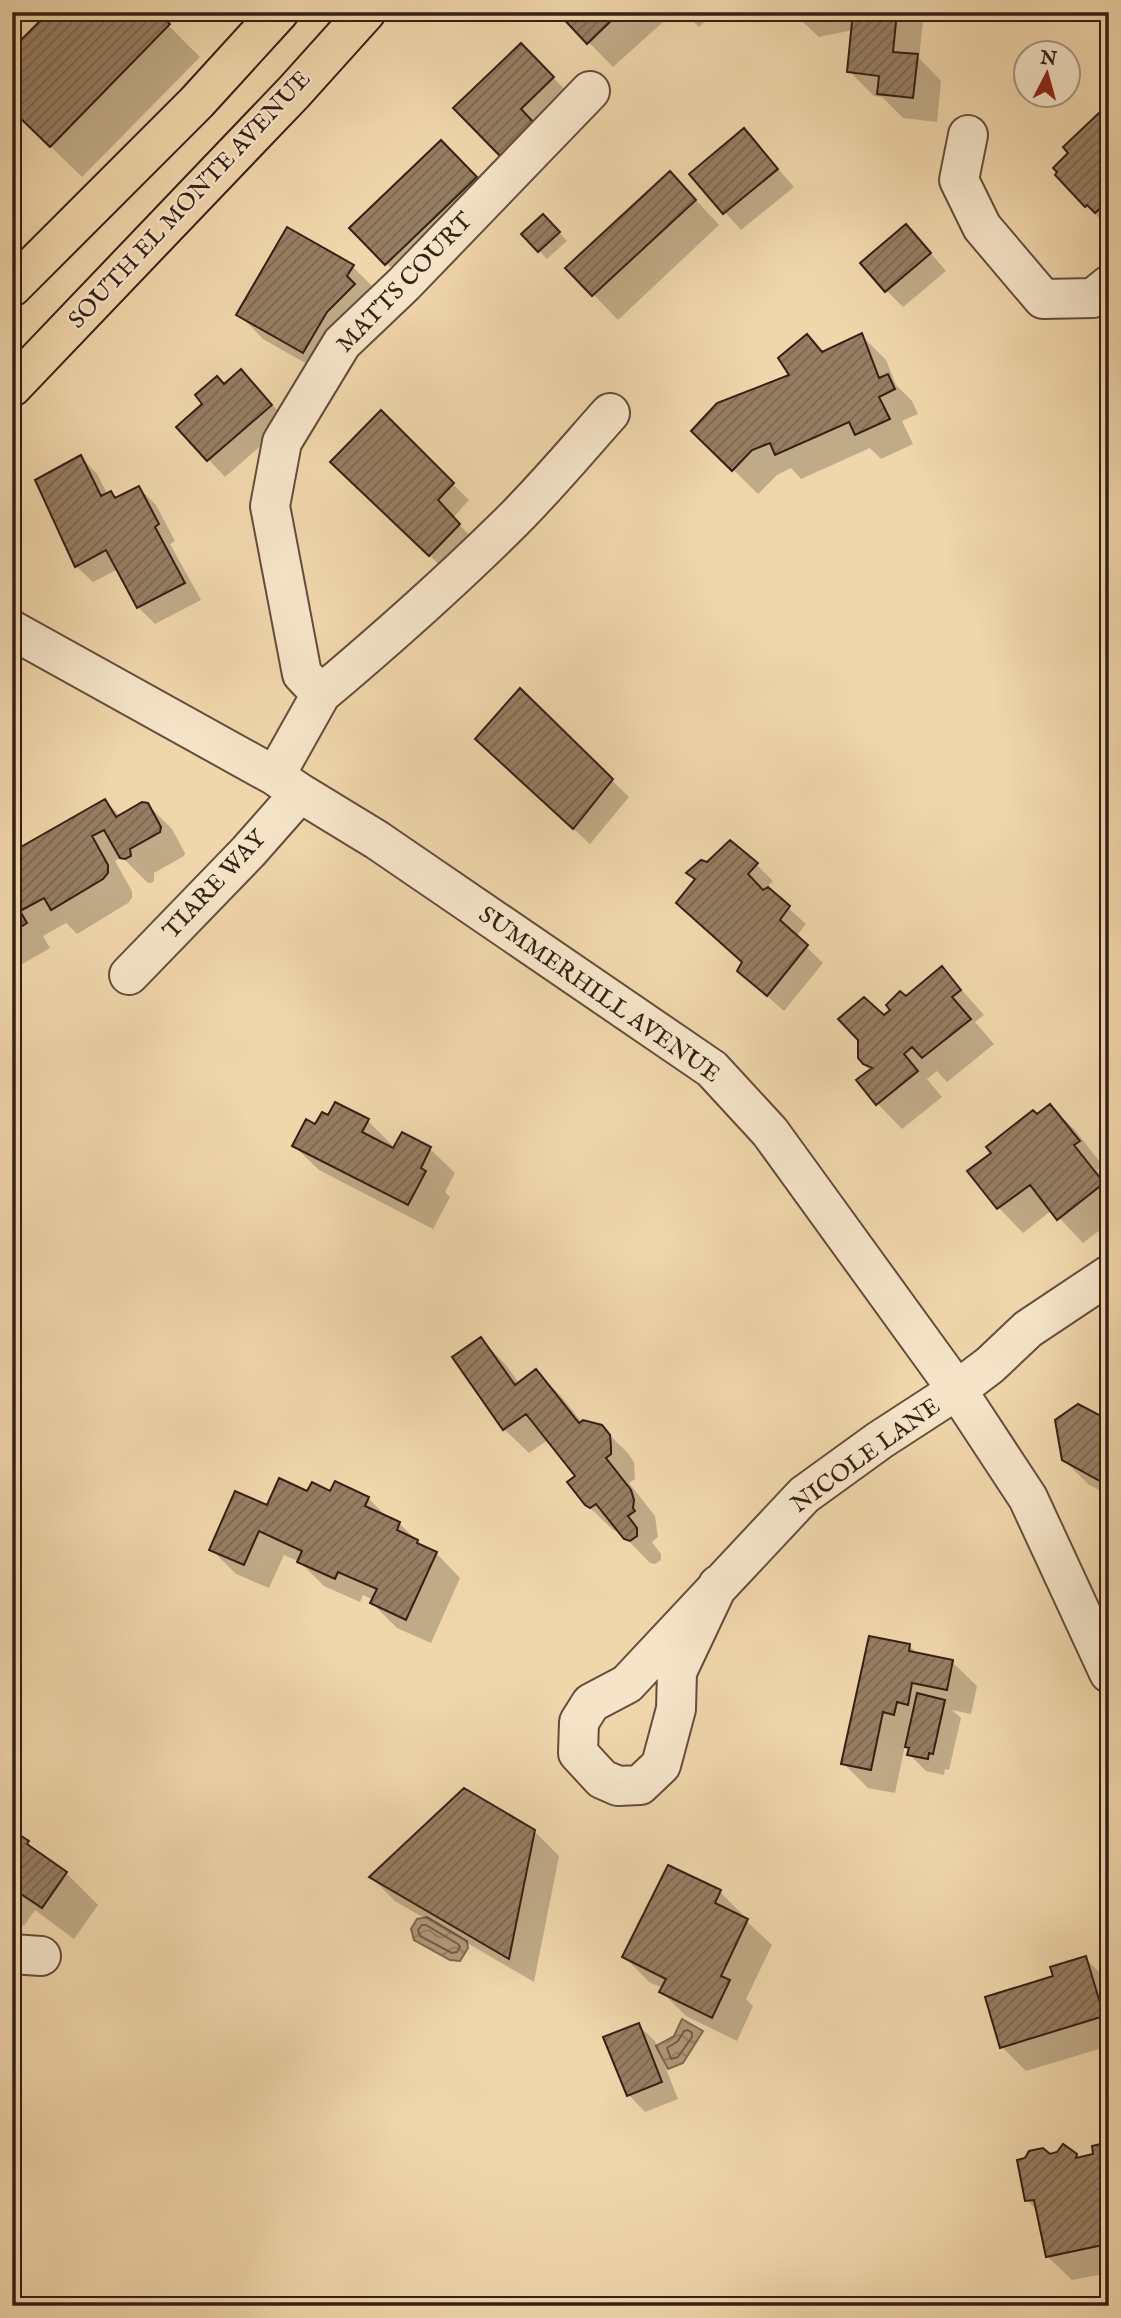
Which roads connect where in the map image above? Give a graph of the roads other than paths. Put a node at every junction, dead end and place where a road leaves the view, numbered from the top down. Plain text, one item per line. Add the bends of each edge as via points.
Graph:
1 (279, 12) edge
2 (366, 12) edge
3 (590, 92) dead end
4 (968, 135) dead end
5 (1109, 285) edge
6 (12, 287) edge
7 (12, 387) edge
8 (610, 412) dead end
9 (12, 630) edge
10 (321, 694) junction
11 (288, 785) junction
12 (129, 975) dead end
13 (1109, 1275) edge
14 (957, 1390) junction
15 (718, 1585) junction
16 (1109, 1673) edge

1 - 6 main road via 197,102
2 - 7 main road, SOUTH EL MONTE AVENUE
3 - 10 street, MATTS COURT via 342,343 282,442 270,506 302,674
4 - 5 street via 959,180 982,227 1043,299 1093,298
8 - 10 street via 507,526
9 - 11 street, SUMMERHILL AVENUE
10 - 11 street
11 - 12 street, TIARE WAY via 248,852
11 - 14 street, SUMMERHILL AVENUE via 377,840 712,1069 771,1132
13 - 14 street, NICOLE LANE via 1028,1329
14 - 15 street, NICOLE LANE via 804,1495
14 - 16 street, SUMMERHILL AVENUE via 1028,1497
15 - 15 street, NICOLE LANE via 627,1684 591,1703 579,1722 578,1753 602,1779 618,1786 640,1785 662,1765 676,1709 677,1672

